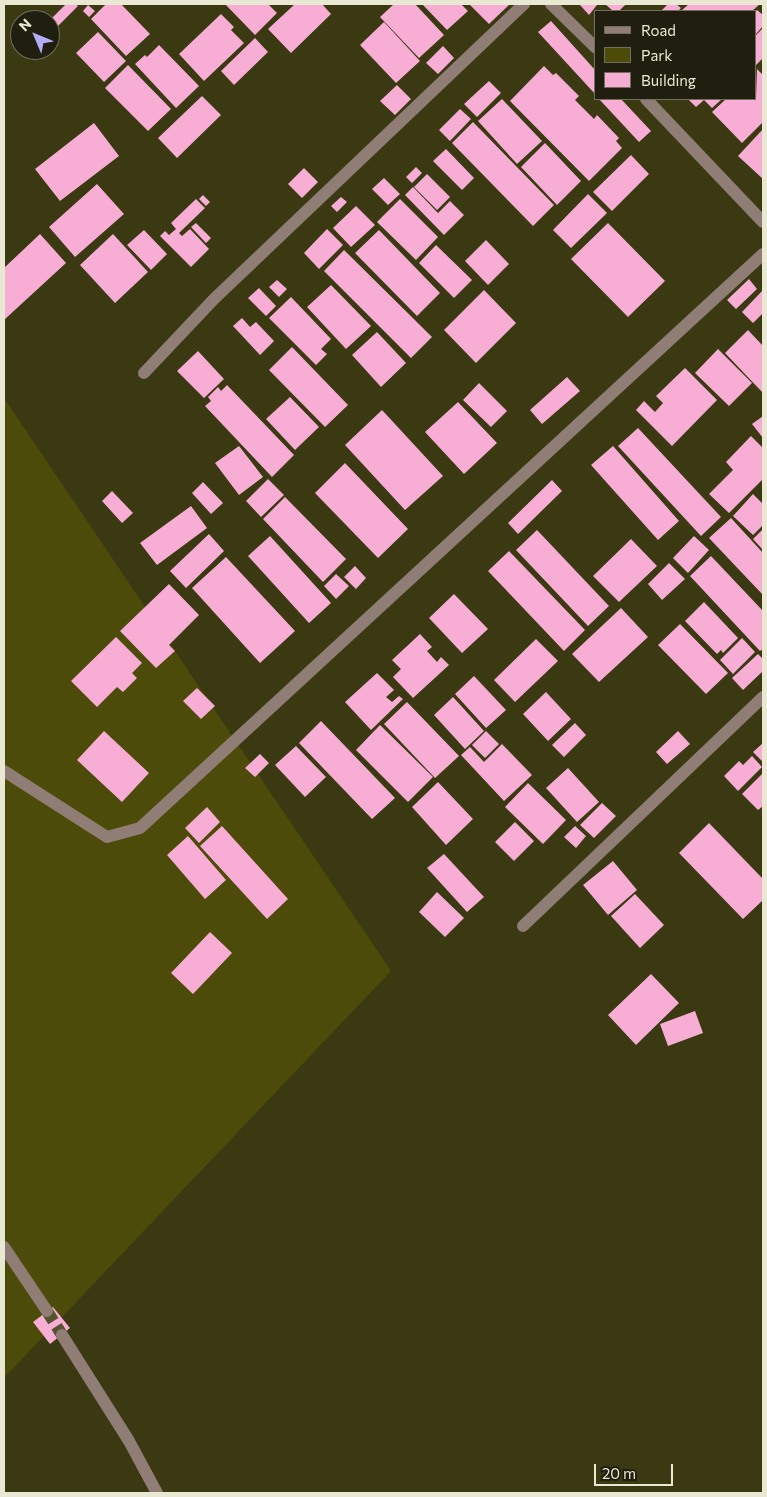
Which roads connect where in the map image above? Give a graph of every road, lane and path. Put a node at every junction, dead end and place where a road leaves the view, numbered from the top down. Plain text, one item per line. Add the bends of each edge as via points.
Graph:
1 (524, 4) edge
2 (552, 4) edge
3 (594, 46) edge
4 (647, 100) edge
5 (763, 222) edge
6 (763, 254) edge
7 (144, 373) dead end
8 (763, 697) edge
9 (4, 771) edge
10 (523, 926) dead end
11 (4, 1247) edge
12 (47, 1311) tunnel mouth
13 (62, 1335) tunnel mouth
14 (157, 1493) edge

1 - 7 street via 214,299
2 - 3 street
4 - 5 street
6 - 9 street via 140,828 107,837
8 - 10 street
11 - 12 street
13 - 14 street via 129,1441

